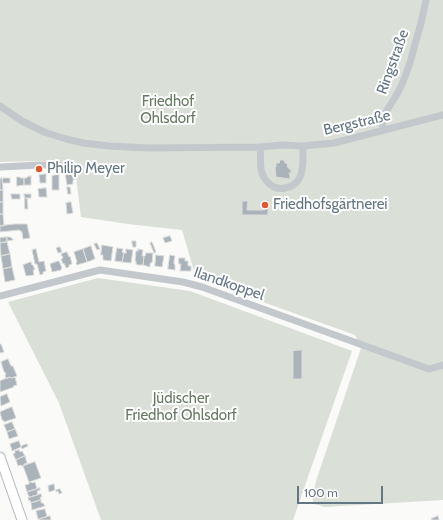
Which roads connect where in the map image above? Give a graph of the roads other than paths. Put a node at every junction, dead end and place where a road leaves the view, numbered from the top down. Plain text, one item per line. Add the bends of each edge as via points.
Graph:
1 (426, 0) edge
2 (0, 106) edge
3 (443, 115) edge
4 (383, 130) junction
5 (303, 146) junction
6 (260, 147) junction
7 (68, 165) dead end
8 (0, 167) edge
9 (0, 296) edge
10 (443, 365) edge
11 (0, 456) edge
12 (22, 520) edge

1 - 4 street, Ringstraße via 409,67 383,118
2 - 6 street, Bergstraße via 44,132 83,143 149,148
3 - 4 street, Bergstraße
4 - 5 street, Bergstraße via 334,143
5 - 6 street, Bergstraße
5 - 6 street via 300,178 290,187 282,189 269,184 263,176
7 - 8 street
9 - 10 street, Ilandkoppel via 100,270 183,282 429,369
11 - 12 main road

